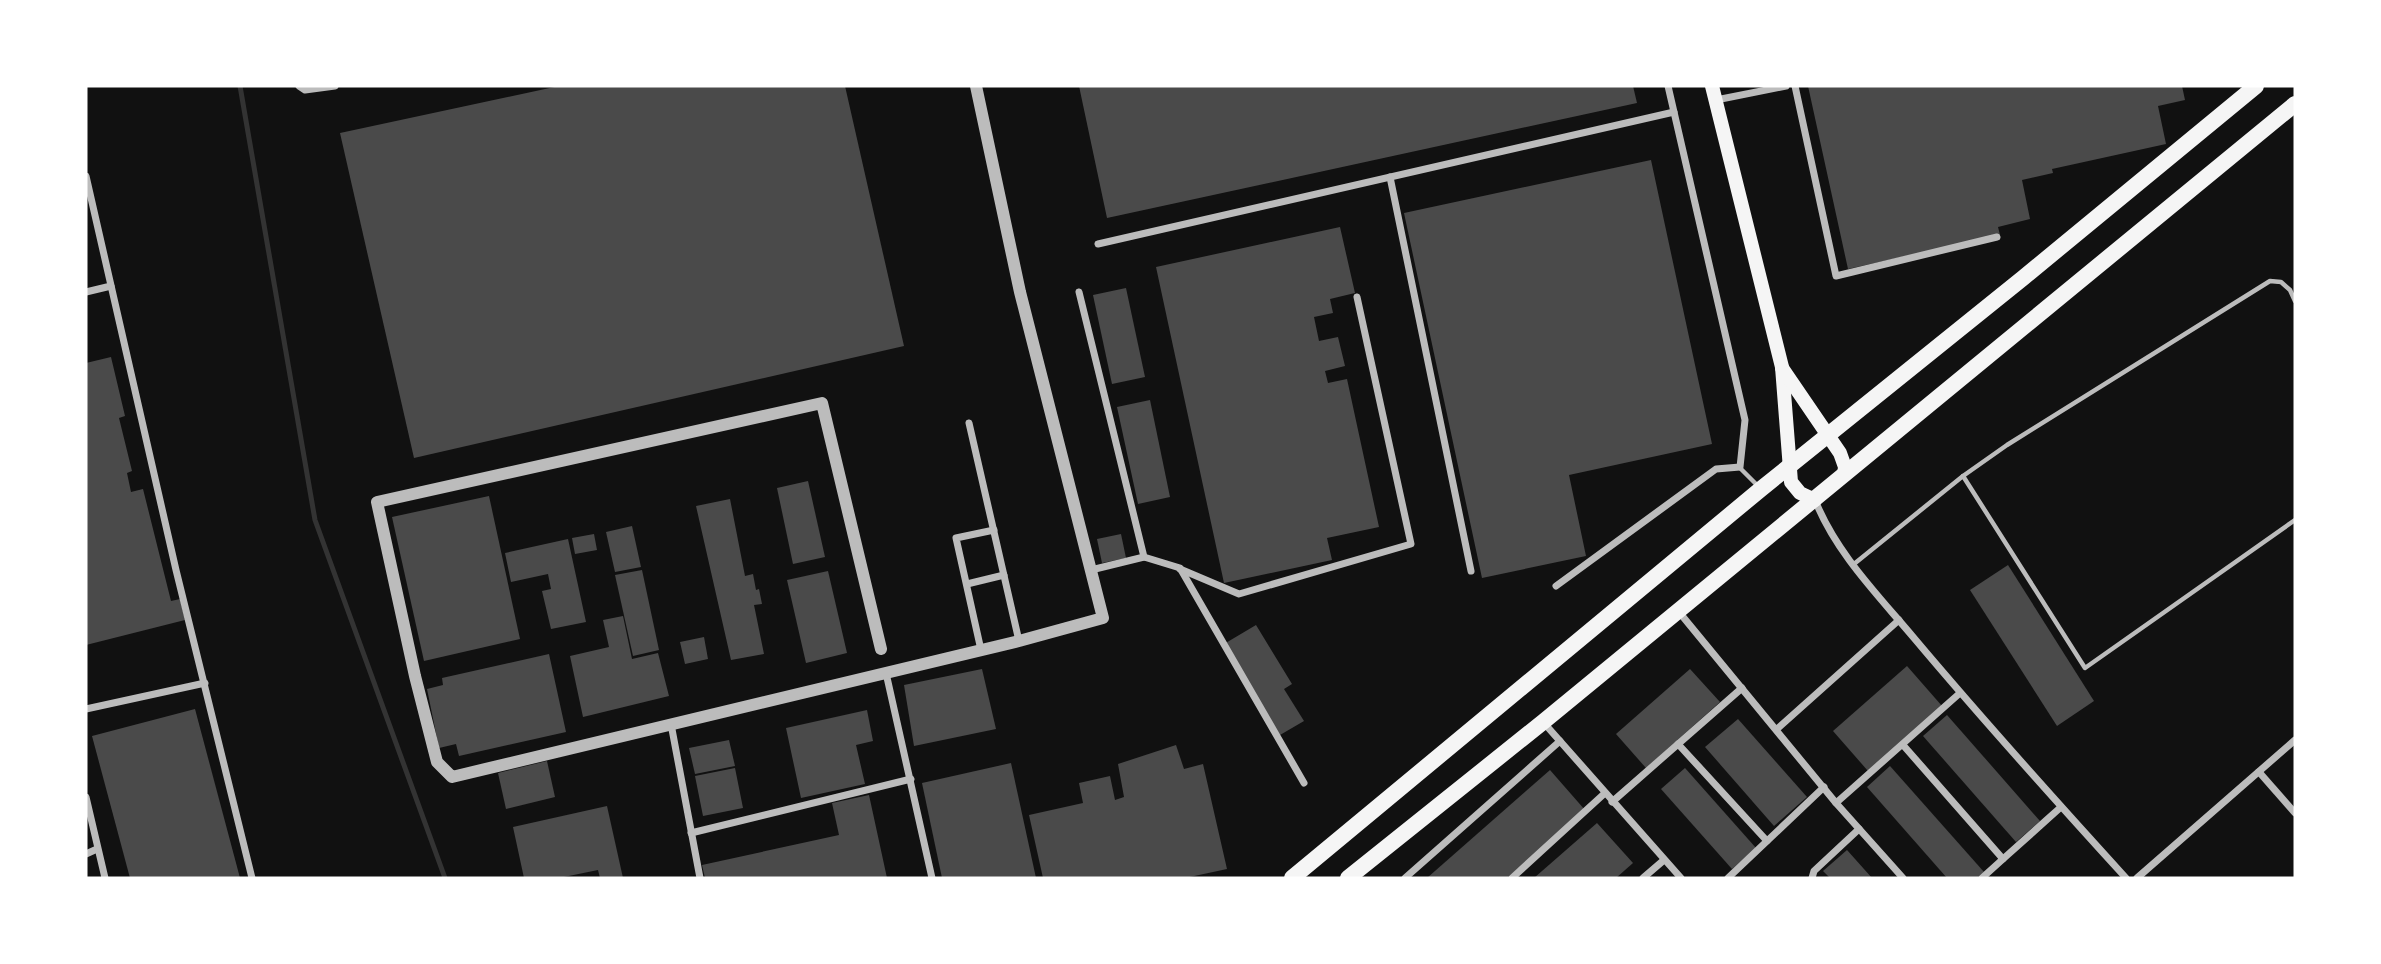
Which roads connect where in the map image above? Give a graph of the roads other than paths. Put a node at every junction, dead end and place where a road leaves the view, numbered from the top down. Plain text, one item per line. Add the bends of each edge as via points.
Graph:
1 (299, 86) edge
2 (335, 86) edge
3 (975, 86) edge
4 (1668, 86) edge
5 (1786, 86) edge
6 (1795, 86) edge
7 (2256, 86) edge
8 (1714, 93) edge
9 (2295, 104) edge
10 (1674, 112) junction
11 (86, 176) edge
12 (1390, 177) junction
13 (1997, 237) dead end
14 (1098, 244) dead end
15 (111, 286) junction
16 (86, 292) edge
17 (1079, 292) dead end
18 (1357, 297) dead end
19 (2295, 301) edge
20 (1782, 367) junction
21 (969, 423) dead end
22 (1828, 436) junction
23 (1740, 467) junction
24 (1790, 467) junction
25 (1844, 475) junction
26 (1963, 476) junction
27 (1761, 489) junction
28 (1815, 500) junction
29 (2295, 520) edge
30 (994, 530) junction
31 (1144, 557) junction
32 (1853, 565) junction
33 (1180, 568) junction
34 (1091, 570) junction
35 (1471, 571) dead end
36 (1004, 575) junction
37 (967, 584) junction
38 (1556, 586) dead end
39 (1678, 611) junction
40 (1899, 620) junction
41 (1020, 641) junction
42 (881, 649) dead end
43 (981, 650) junction
44 (886, 673) junction
45 (205, 683) junction
46 (1742, 688) junction
47 (1960, 693) junction
48 (86, 709) edge
49 (1543, 722) junction
50 (671, 723) junction
51 (1777, 729) junction
52 (2295, 740) edge
53 (1560, 741) junction
54 (1678, 744) junction
55 (1903, 745) junction
56 (2259, 772) junction
57 (911, 779) junction
58 (1304, 783) dead end
59 (1824, 787) junction
60 (1605, 793) junction
61 (86, 797) edge
62 (1612, 802) junction
63 (1836, 803) junction
64 (2061, 807) junction
65 (2295, 813) edge
66 (1860, 829) junction
67 (691, 833) junction
68 (1767, 841) junction
69 (97, 849) junction
70 (86, 854) edge
71 (2003, 859) junction
72 (1664, 860) junction
73 (104, 878) edge
74 (252, 878) edge
75 (700, 878) edge
76 (932, 878) edge
77 (1292, 878) edge
78 (1349, 878) edge
79 (1405, 878) edge
80 (1513, 878) edge
81 (1643, 878) edge
82 (1681, 878) edge
83 (1728, 878) edge
84 (1812, 878) edge
85 (1903, 878) edge
86 (1982, 878) edge
87 (2126, 878) edge
88 (2137, 878) edge

1 - 2 street via 305,90
3 - 34 street via 1020,292
4 - 10 street
5 - 8 street
6 - 13 street via 1836,276
7 - 22 main road
8 - 20 main road
9 - 25 main road
10 - 12 street
10 - 23 street via 1745,420
11 - 15 street
12 - 14 street
12 - 35 street
15 - 16 street
15 - 45 street
17 - 31 street
18 - 33 street via 1411,544 1239,594
19 - 26 lane via 2281,282 2270,281
20 - 22 main road
20 - 24 main road
21 - 30 street
22 - 24 main road
22 - 25 main road via 1843,460
23 - 27 lane
23 - 38 street via 1716,469
24 - 27 main road
24 - 28 main road via 1795,488
25 - 28 main road
26 - 29 lane via 2085,668
26 - 32 lane
27 - 77 main road
28 - 32 street via 1828,532
28 - 39 main road
30 - 36 street
30 - 37 street via 956,538
31 - 33 street
31 - 34 street
32 - 40 street
33 - 58 street
34 - 41 street via 1103,618
36 - 37 street
36 - 41 street
37 - 43 street
39 - 46 street
39 - 49 main road
40 - 47 street
40 - 51 street
41 - 43 street
42 - 50 street via 822,403 377,502 437,762 452,777
43 - 44 street
44 - 50 street
44 - 57 street
45 - 48 street
45 - 74 street
46 - 51 street
46 - 54 street
47 - 55 street
47 - 64 street
49 - 53 street
49 - 78 main road
50 - 67 street
51 - 59 street
52 - 56 street
53 - 60 street
53 - 79 street
54 - 62 street
54 - 68 street
55 - 63 street
55 - 71 street
56 - 65 street
56 - 88 street
57 - 67 street
57 - 76 street
59 - 63 street
59 - 68 street
60 - 62 street
60 - 80 street
61 - 69 street
62 - 72 street
63 - 66 street
64 - 71 street
64 - 87 street
66 - 84 street
66 - 85 street
67 - 75 street
68 - 83 street
69 - 70 street
69 - 73 street
71 - 86 street
72 - 81 street
72 - 82 street

